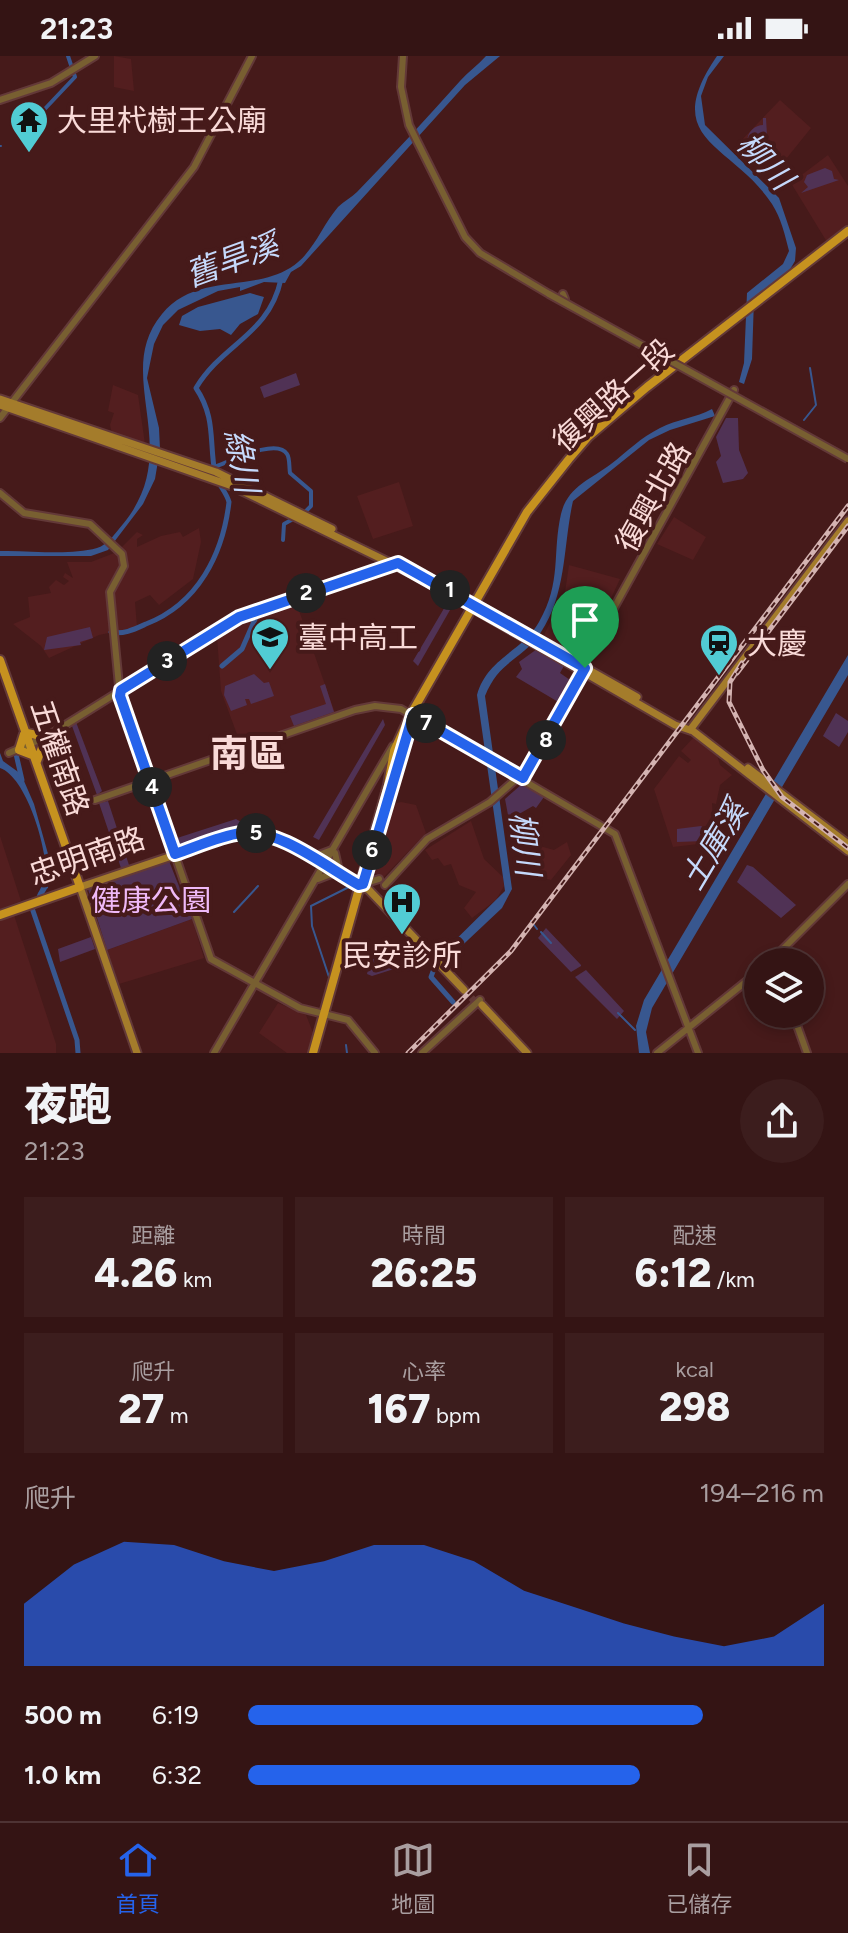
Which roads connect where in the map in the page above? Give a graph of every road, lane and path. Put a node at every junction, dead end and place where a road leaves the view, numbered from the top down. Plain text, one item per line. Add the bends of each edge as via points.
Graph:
1 (95, 56) edge
2 (252, 56) edge
3 (405, 56) edge
4 (0, 100) edge
5 (848, 234) edge
6 (549, 292) junction
7 (747, 310) junction
8 (735, 390) dead end
9 (5, 404) edge
10 (0, 418) edge
11 (848, 457) edge
12 (213, 473) junction
13 (0, 493) edge
14 (848, 521) edge
15 (848, 528) edge
16 (396, 564) junction
17 (475, 607) junction
18 (0, 660) edge
19 (583, 669) junction
20 (0, 670) edge
21 (727, 684) junction
22 (121, 690) junction
23 (412, 714) junction
24 (693, 729) junction
25 (26, 734) junction
26 (46, 737) junction
27 (19, 750) junction
28 (32, 752) junction
29 (9, 753) dead end
30 (390, 767) junction
31 (521, 777) junction
32 (150, 781) junction
33 (783, 798) junction
34 (95, 800) dead end
35 (848, 844) edge
36 (848, 851) edge
37 (334, 852) junction
38 (174, 853) junction
39 (315, 858) junction
40 (326, 864) junction
41 (338, 872) junction
42 (317, 879) junction
43 (361, 884) junction
44 (78, 886) junction
45 (848, 887) edge
46 (0, 913) edge
47 (787, 948) edge
48 (256, 985) junction
49 (744, 985) edge
50 (465, 989) tunnel mouth
51 (475, 1007) joint
52 (325, 1014) junction
53 (688, 1028) junction
54 (798, 1028) edge
55 (135, 1053) edge
56 (216, 1053) edge
57 (314, 1053) edge
58 (375, 1053) edge
59 (425, 1053) edge
60 (525, 1053) edge
61 (660, 1053) edge
62 (698, 1053) edge
63 (807, 1053) edge

1 - 4 street via 51,83
2 - 9 street via 194,167
3 - 6 street via 401,87 409,125 466,236
5 - 7 main road
6 - 11 street, bridge
6 - 11 street, bridge
7 - 17 main road, 復興路一段 via 584,446 532,510
7 - 17 main road, 復興路一段 via 588,437 527,512
8 - 19 street, 復興北路
9 - 10 street
9 - 12 main road
12 - 16 main road
12 - 16 main road
13 - 22 street via 24,513 88,523 118,549 124,566 110,592
14 - 21 main road
15 - 21 main road
16 - 17 main road
16 - 22 street via 239,617
17 - 19 main road
17 - 23 main road, 復興路一段
18 - 25 main road, 五權南路
19 - 24 main road
19 - 31 street, 復興北路
20 - 25 main road, 五權南路
21 - 24 main road
22 - 26 street
22 - 32 street
23 - 30 main road
23 - 30 main road
23 - 31 street
23 - 32 street via 380,707 355,710
24 - 33 main road
25 - 26 main road
25 - 27 main road
25 - 28 main road, 五權南路
26 - 28 main road
26 - 28 street
27 - 28 main road
27 - 29 street
28 - 44 main road, 五權南路
30 - 37 street
30 - 43 main road
31 - 43 street, 復興北路 via 430,840 384,882
31 - 53 street via 615,834
32 - 34 street
32 - 38 street
33 - 35 main road
33 - 36 main road
37 - 39 street
37 - 40 street
37 - 41 street
38 - 39 main road, 忠明南路 via 250,832 271,836
38 - 44 main road, 忠明南路
38 - 48 street via 211,959
39 - 40 main road, 忠明南路
39 - 42 street
40 - 41 main road, 忠明南路
40 - 42 street
41 - 42 street
41 - 43 main road, 忠明南路
42 - 48 street
43 - 50 main road, 忠明南路
43 - 52 main road
44 - 46 main road, 忠明南路
44 - 55 main road, 五權南路
45 - 47 street
48 - 52 street via 300,1008
48 - 56 street
49 - 53 street
51 - 59 street
51 - 60 main road
52 - 57 main road
52 - 58 street via 348,1020
53 - 61 street
53 - 62 street
54 - 63 street

